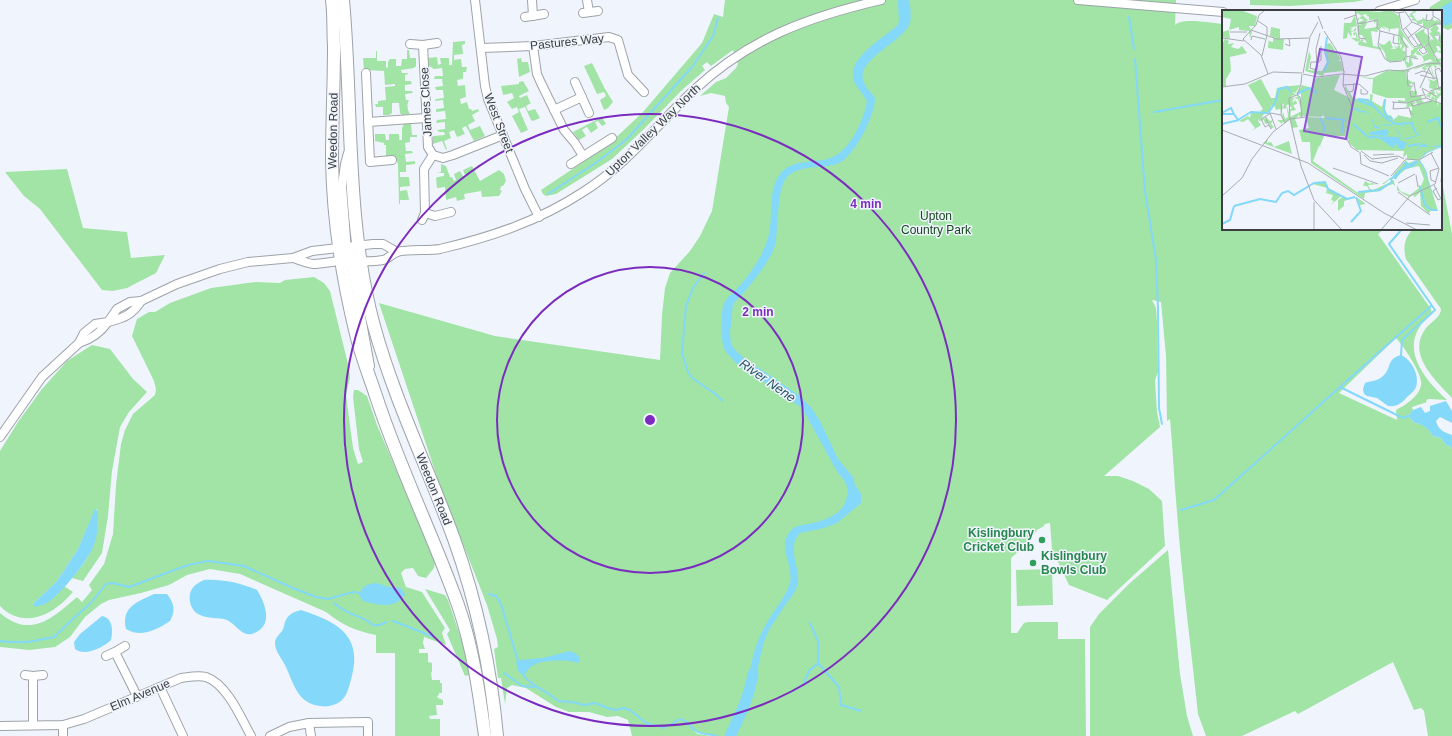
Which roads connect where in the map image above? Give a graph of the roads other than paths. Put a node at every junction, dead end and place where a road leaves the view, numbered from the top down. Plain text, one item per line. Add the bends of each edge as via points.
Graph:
1 (332, 0) edge
2 (343, 0) edge
3 (475, 0) edge
4 (532, 0) edge
5 (587, 0) edge
6 (881, 0) edge
7 (1078, 0) edge
8 (1415, 0) edge
9 (1382, 10) edge
10 (598, 11) dead end
11 (1222, 12) edge
12 (544, 14) dead end
13 (533, 16) junction
14 (525, 17) dead end
15 (437, 43) dead end
16 (410, 44) dead end
17 (423, 45) junction
18 (533, 46) junction
19 (481, 48) junction
20 (366, 73) dead end
21 (575, 82) dead end
22 (644, 92) dead end
23 (582, 97) junction
24 (554, 110) junction
25 (590, 113) dead end
26 (426, 118) junction
27 (368, 122) junction
28 (503, 135) junction
29 (612, 138) dead end
30 (433, 155) junction
31 (583, 156) junction
32 (392, 160) dead end
33 (571, 164) dead end
34 (452, 212) dead end
35 (539, 217) junction
36 (348, 247) junction
37 (397, 252) junction
38 (293, 258) junction
39 (351, 262) junction
40 (0, 437) edge
41 (125, 646) dead end
42 (115, 652) junction
43 (106, 656) dead end
44 (43, 675) dead end
45 (160, 687) junction
46 (137, 696) junction
47 (308, 723) junction
48 (33, 725) junction
49 (63, 725) junction
50 (0, 726) edge
51 (63, 736) edge
52 (183, 736) edge
53 (251, 736) edge
54 (270, 736) edge
55 (311, 736) edge
56 (368, 736) edge
57 (485, 736) edge
58 (497, 736) edge

1 - 36 highway, Weedon Road via 334,200
2 - 36 highway, Weedon Road via 350,146
3 - 19 street, West Street
4 - 13 street
5 - 10 street via 586,13
6 - 35 street, Upton Valley Way North via 845,8 794,26 740,54 723,65 689,95 620,164 584,192
7 - 11 street
8 - 9 street
12 - 13 street
13 - 14 street
15 - 17 street
16 - 17 street
17 - 26 street, James Close
18 - 19 street, Pastures Way
18 - 22 street, Pastures Way via 614,38 618,40 628,75
18 - 24 street via 537,74
19 - 28 street, West Street via 488,99
20 - 27 street
21 - 23 street
23 - 24 street
23 - 25 street
24 - 31 street via 564,130
26 - 27 street
26 - 30 street, James Close via 428,147
27 - 32 street via 370,162
28 - 30 street via 443,158
28 - 35 street, West Street
29 - 31 street
30 - 34 street via 424,169 424,217
31 - 33 street
35 - 37 street, Upton Valley Way North via 501,233 468,242 437,249
36 - 37 street, Upton Valley Way North via 383,244
36 - 38 street, Upton Valley Way North via 312,251
36 - 39 highway, Weedon Road
36 - 39 highway, Weedon Road
37 - 39 street, Upton Valley Way North via 385,260
38 - 39 street, Upton Valley Way North via 311,264
38 - 40 street via 248,262 220,269 178,284 142,301 135,310 122,319 108,322 102,331 89,340 79,342 42,377
39 - 57 highway, Weedon Road via 356,335 366,371 458,606 478,683
39 - 58 highway, Weedon Road via 369,306 396,395 454,540 473,598 490,676
41 - 42 street
42 - 43 street
42 - 46 street
44 - 48 street via 29,675
45 - 46 street, Elm Avenue
45 - 52 street
45 - 53 street, Elm Avenue via 181,678 207,678 222,688
46 - 49 street, Elm Avenue via 84,719
47 - 54 street via 289,727
47 - 55 street
47 - 56 street via 368,722
48 - 49 street, Elm Avenue
48 - 50 street, Elm Avenue
49 - 51 street

